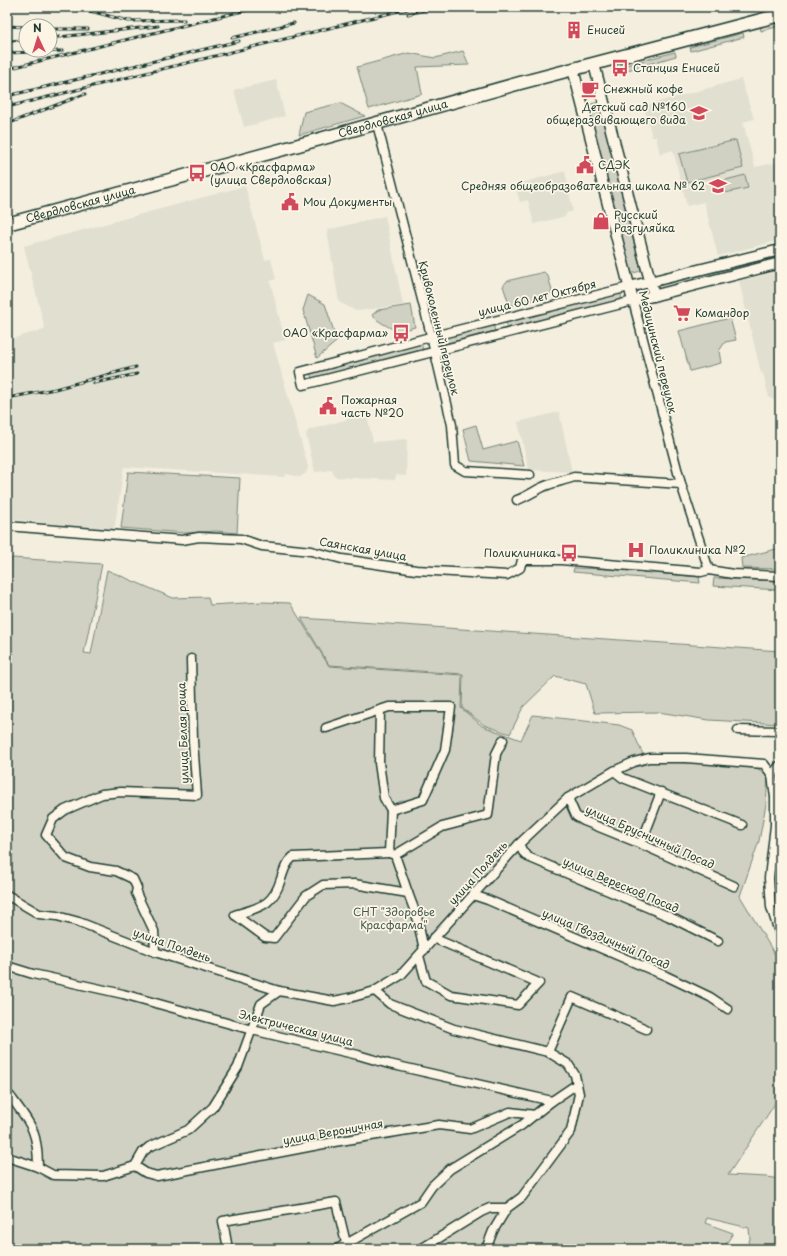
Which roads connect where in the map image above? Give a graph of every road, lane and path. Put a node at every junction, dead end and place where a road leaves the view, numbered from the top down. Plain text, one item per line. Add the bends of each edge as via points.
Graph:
1 (780, 15) edge
2 (594, 64) junction
3 (573, 69) junction
4 (377, 124) junction
5 (7, 224) edge
6 (780, 250) edge
7 (780, 264) edge
8 (651, 282) junction
9 (629, 288) junction
10 (654, 296) junction
11 (633, 302) junction
12 (500, 320) junction
13 (505, 334) junction
14 (430, 337) junction
15 (433, 352) junction
16 (530, 475) dead end
17 (681, 484) junction
18 (517, 500) dead end
19 (7, 526) edge
20 (709, 570) junction
21 (780, 576) edge
22 (191, 659) dead end
23 (380, 710) junction
24 (326, 728) dead end
25 (738, 730) dead end
26 (780, 731) edge
27 (503, 740) dead end
28 (780, 765) edge
29 (614, 771) junction
30 (772, 775) junction
31 (661, 792) junction
32 (568, 798) junction
33 (391, 810) junction
34 (742, 825) dead end
35 (519, 844) junction
36 (641, 844) junction
37 (392, 854) junction
38 (734, 886) dead end
39 (408, 893) junction
40 (7, 896) edge
41 (473, 896) junction
42 (780, 935) edge
43 (433, 938) junction
44 (718, 941) dead end
45 (155, 952) junction
46 (422, 953) junction
47 (7, 966) edge
48 (279, 991) junction
49 (375, 991) junction
50 (728, 1009) dead end
51 (646, 1029) dead end
52 (252, 1030) junction
53 (548, 1052) junction
54 (577, 1084) junction
55 (7, 1097) edge
56 (552, 1101) junction
57 (535, 1115) junction
58 (7, 1157) edge
59 (135, 1166) junction
60 (38, 1167) junction
61 (507, 1208) junction
62 (346, 1243) junction
63 (228, 1249) edge
64 (337, 1249) edge
65 (421, 1249) edge
66 (486, 1249) edge

1 - 2 highway, Свердловская улица
2 - 3 highway, Свердловская улица
2 - 8 main road, Медицинский переулок
3 - 4 highway, Свердловская улица
3 - 9 main road, Медицинский переулок
4 - 5 highway, Свердловская улица
4 - 14 street, Кривоколенный переулок
6 - 8 main road, улица 60 лет Октября
7 - 10 main road
8 - 9 main road, улица 60 лет Октября
8 - 10 main road, Медицинский переулок
9 - 11 main road, Медицинский переулок
9 - 12 street, улица 60 лет Октября
10 - 11 main road
11 - 13 street
11 - 17 street, Медицинский переулок
12 - 13 street
12 - 14 street, улица 60 лет Октября
13 - 15 street
14 - 15 street, Кривоколенный переулок
14 - 15 street, улица 60 лет Октября via 300,372 303,386
15 - 16 street, Кривоколенный переулок via 452,425 456,465 465,471
17 - 18 street via 574,477 543,486
17 - 20 street, Медицинский переулок
19 - 20 street, Саянская улица via 182,540 199,537 241,539 262,546 311,551 342,559 416,570 507,575 520,568 522,560 561,560 701,572
20 - 21 street
22 - 45 street, улица Белая роща via 197,795 121,792 102,794 53,818 46,836 66,858 90,867 116,871 133,879 138,888 136,893 154,931
23 - 24 street
23 - 33 street via 379,763 384,798
23 - 33 street via 389,707 451,707 445,750 423,800
25 - 26 street
27 - 37 street via 496,754 488,815 442,827
28 - 30 street
29 - 30 street, улица Полдень via 649,758 686,758 764,764
29 - 31 street via 624,778
29 - 32 street, улица Полдень
30 - 42 street via 776,825 769,878 771,907
31 - 34 street
31 - 36 street
32 - 35 street, улица Полдень
32 - 36 street, улица Брусничный Посад via 576,816
33 - 37 street
35 - 41 street, улица Полдень
35 - 44 street, улица Вересков Посад via 528,857 668,916
36 - 38 street, улица Брусничный Посад
37 - 39 street
37 - 39 street via 293,857 287,863 277,892 264,906 235,915 265,937 274,938 306,896 323,885 354,884
39 - 46 street via 417,917
40 - 45 street, улица Полдень via 39,914 79,922
41 - 43 street, улица Полдень
41 - 50 street, улица Гвоздичный Посад via 488,900 666,976 710,997
43 - 46 street, улица Полдень
43 - 46 street via 539,983 518,1005 451,995 426,981
45 - 48 street, улица Полдень
46 - 49 street, улица Полдень via 401,975
47 - 52 street, Электрическая улица
48 - 49 street, улица Полдень via 334,1001
48 - 52 street via 262,1004
49 - 53 street via 390,1004 454,1029
51 - 53 street via 572,997
52 - 56 street, Электрическая улица
52 - 59 street via 238,1067 213,1108 188,1130 149,1147
53 - 54 street via 568,1064
54 - 56 street
54 - 61 street via 579,1094 571,1131 522,1197
55 - 60 street via 10,1096 31,1125 36,1138
56 - 57 street
57 - 59 street, улица Вероничная via 510,1112 470,1129 439,1125 157,1176
57 - 62 street via 450,1169 432,1186 421,1202
58 - 60 street
59 - 60 street via 103,1176 53,1175
61 - 65 street via 490,1208 481,1212
61 - 66 street
62 - 63 street via 336,1202 223,1220
62 - 64 street

